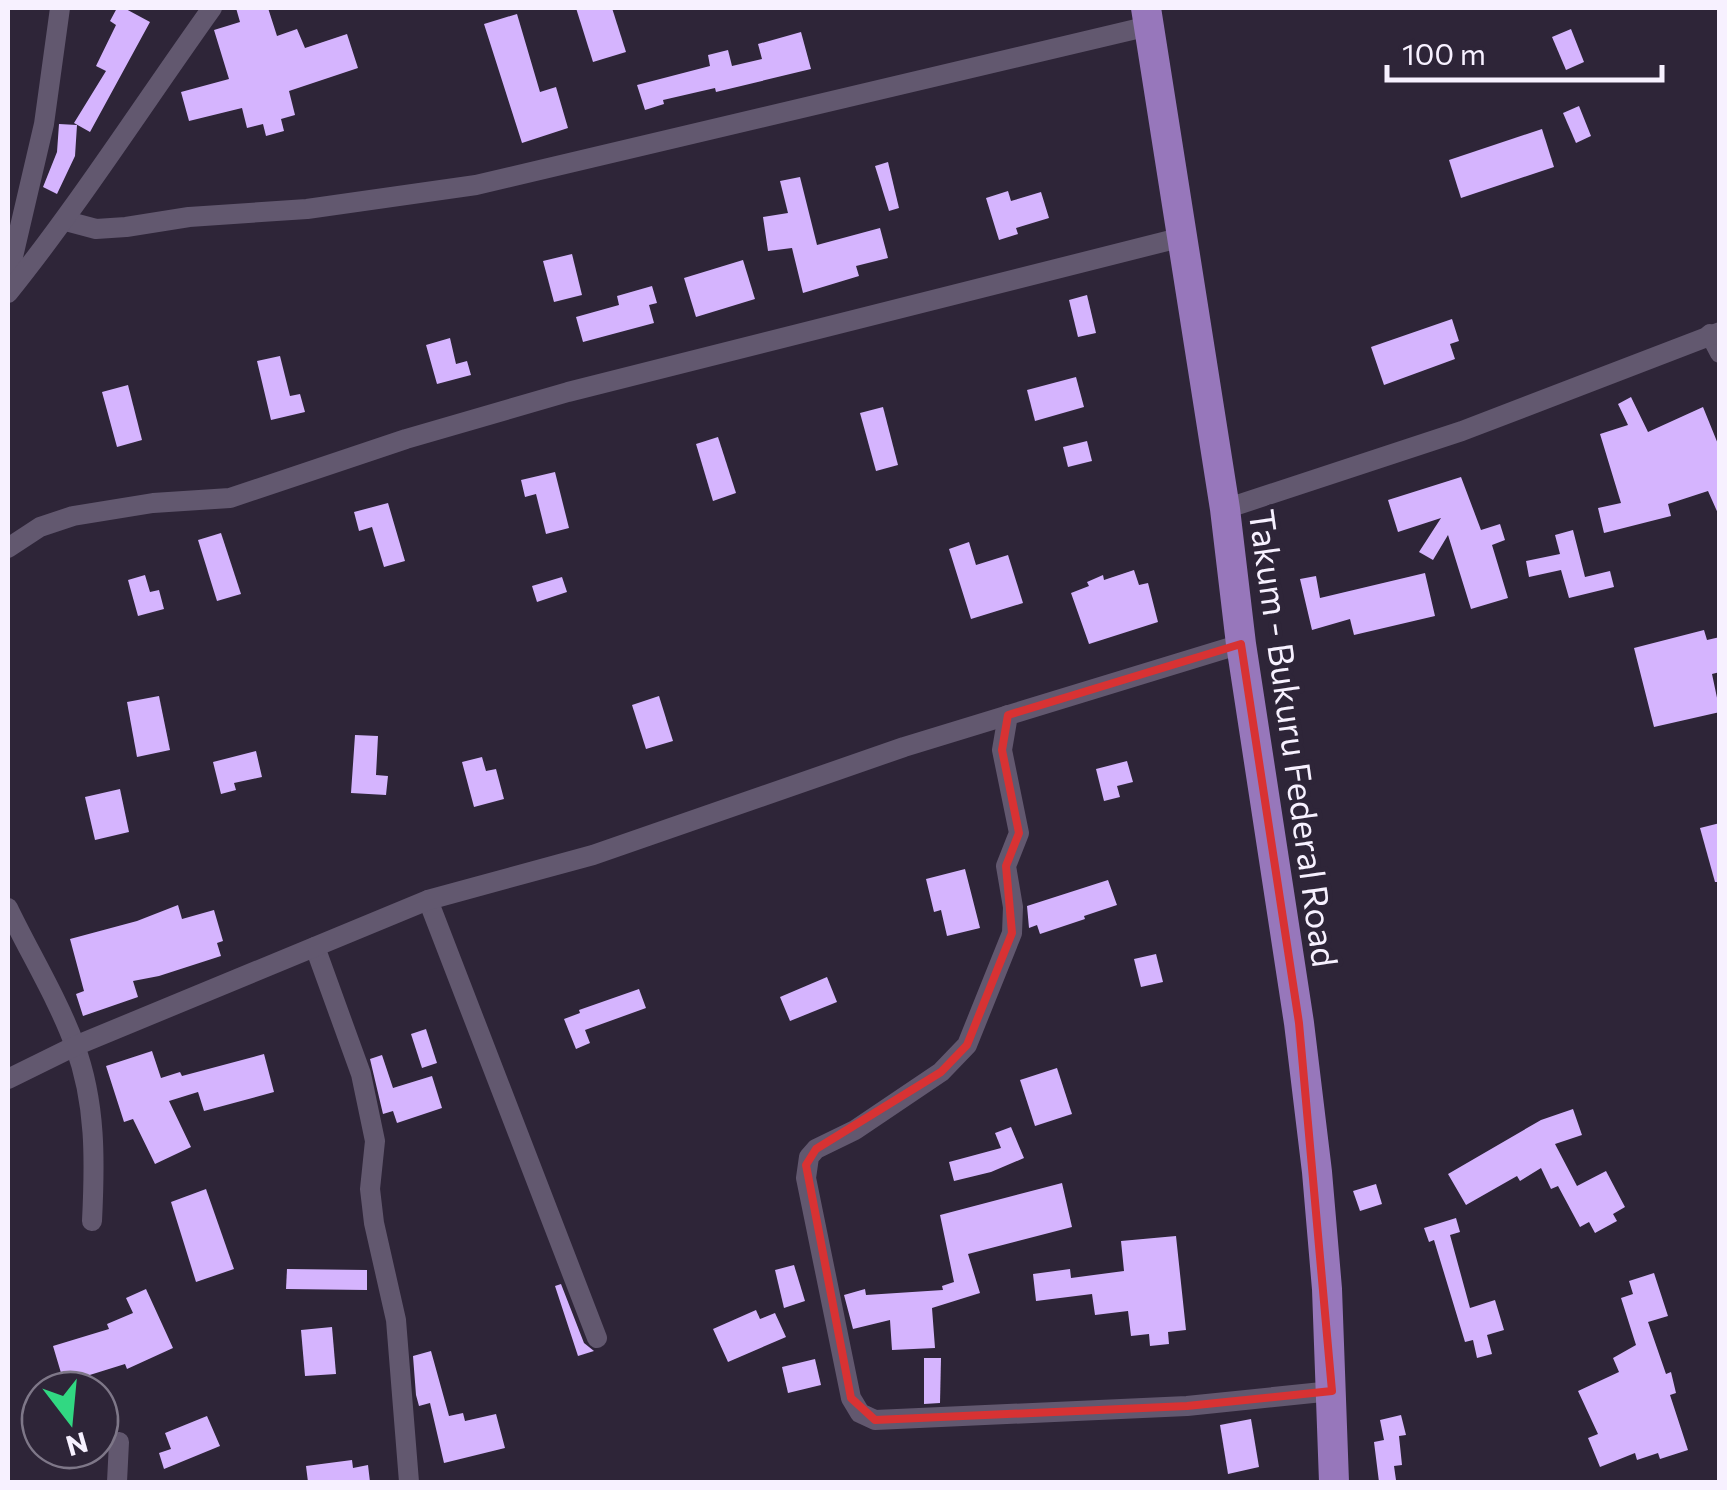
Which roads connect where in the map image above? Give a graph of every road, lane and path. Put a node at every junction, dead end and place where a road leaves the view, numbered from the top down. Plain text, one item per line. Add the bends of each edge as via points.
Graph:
1 (60, 8) edge
2 (212, 8) edge
3 (1148, 17) edge
4 (66, 221) junction
5 (1183, 237) junction
6 (8, 278) edge
7 (8, 293) edge
8 (1716, 340) edge
9 (1225, 509) junction
10 (8, 548) edge
11 (1242, 644) junction
12 (1008, 715) junction
13 (428, 900) junction
14 (8, 908) edge
15 (13, 933) edge
16 (315, 947) junction
17 (75, 1046) junction
18 (8, 1078) edge
19 (92, 1221) dead end
20 (597, 1338) dead end
21 (1332, 1391) junction
22 (410, 1482) edge
23 (1334, 1482) edge

1 - 6 street via 44,124
2 - 4 street
3 - 4 street via 476,184 307,210 96,228
3 - 5 main road, Takum - Bukuru Federal Road
4 - 7 street
5 - 9 main road, Takum - Bukuru Federal Road
5 - 10 street via 568,392 230,498 73,516
8 - 9 street
9 - 11 main road, Takum - Bukuru Federal Road
11 - 12 street
11 - 21 main road, Takum - Bukuru Federal Road via 1315,1154
12 - 13 street via 593,855
12 - 21 street via 1002,750 1019,833 1006,866 1012,933 967,1045 941,1072 816,1149 806,1165 852,1398 860,1413 875,1420 1188,1406
13 - 16 street
13 - 20 street
14 - 15 street
15 - 17 street
16 - 17 street
16 - 22 street via 361,1074 376,1140 370,1190 396,1320
17 - 18 street
17 - 19 street via 96,1148
21 - 23 main road, Takum - Bukuru Federal Road

